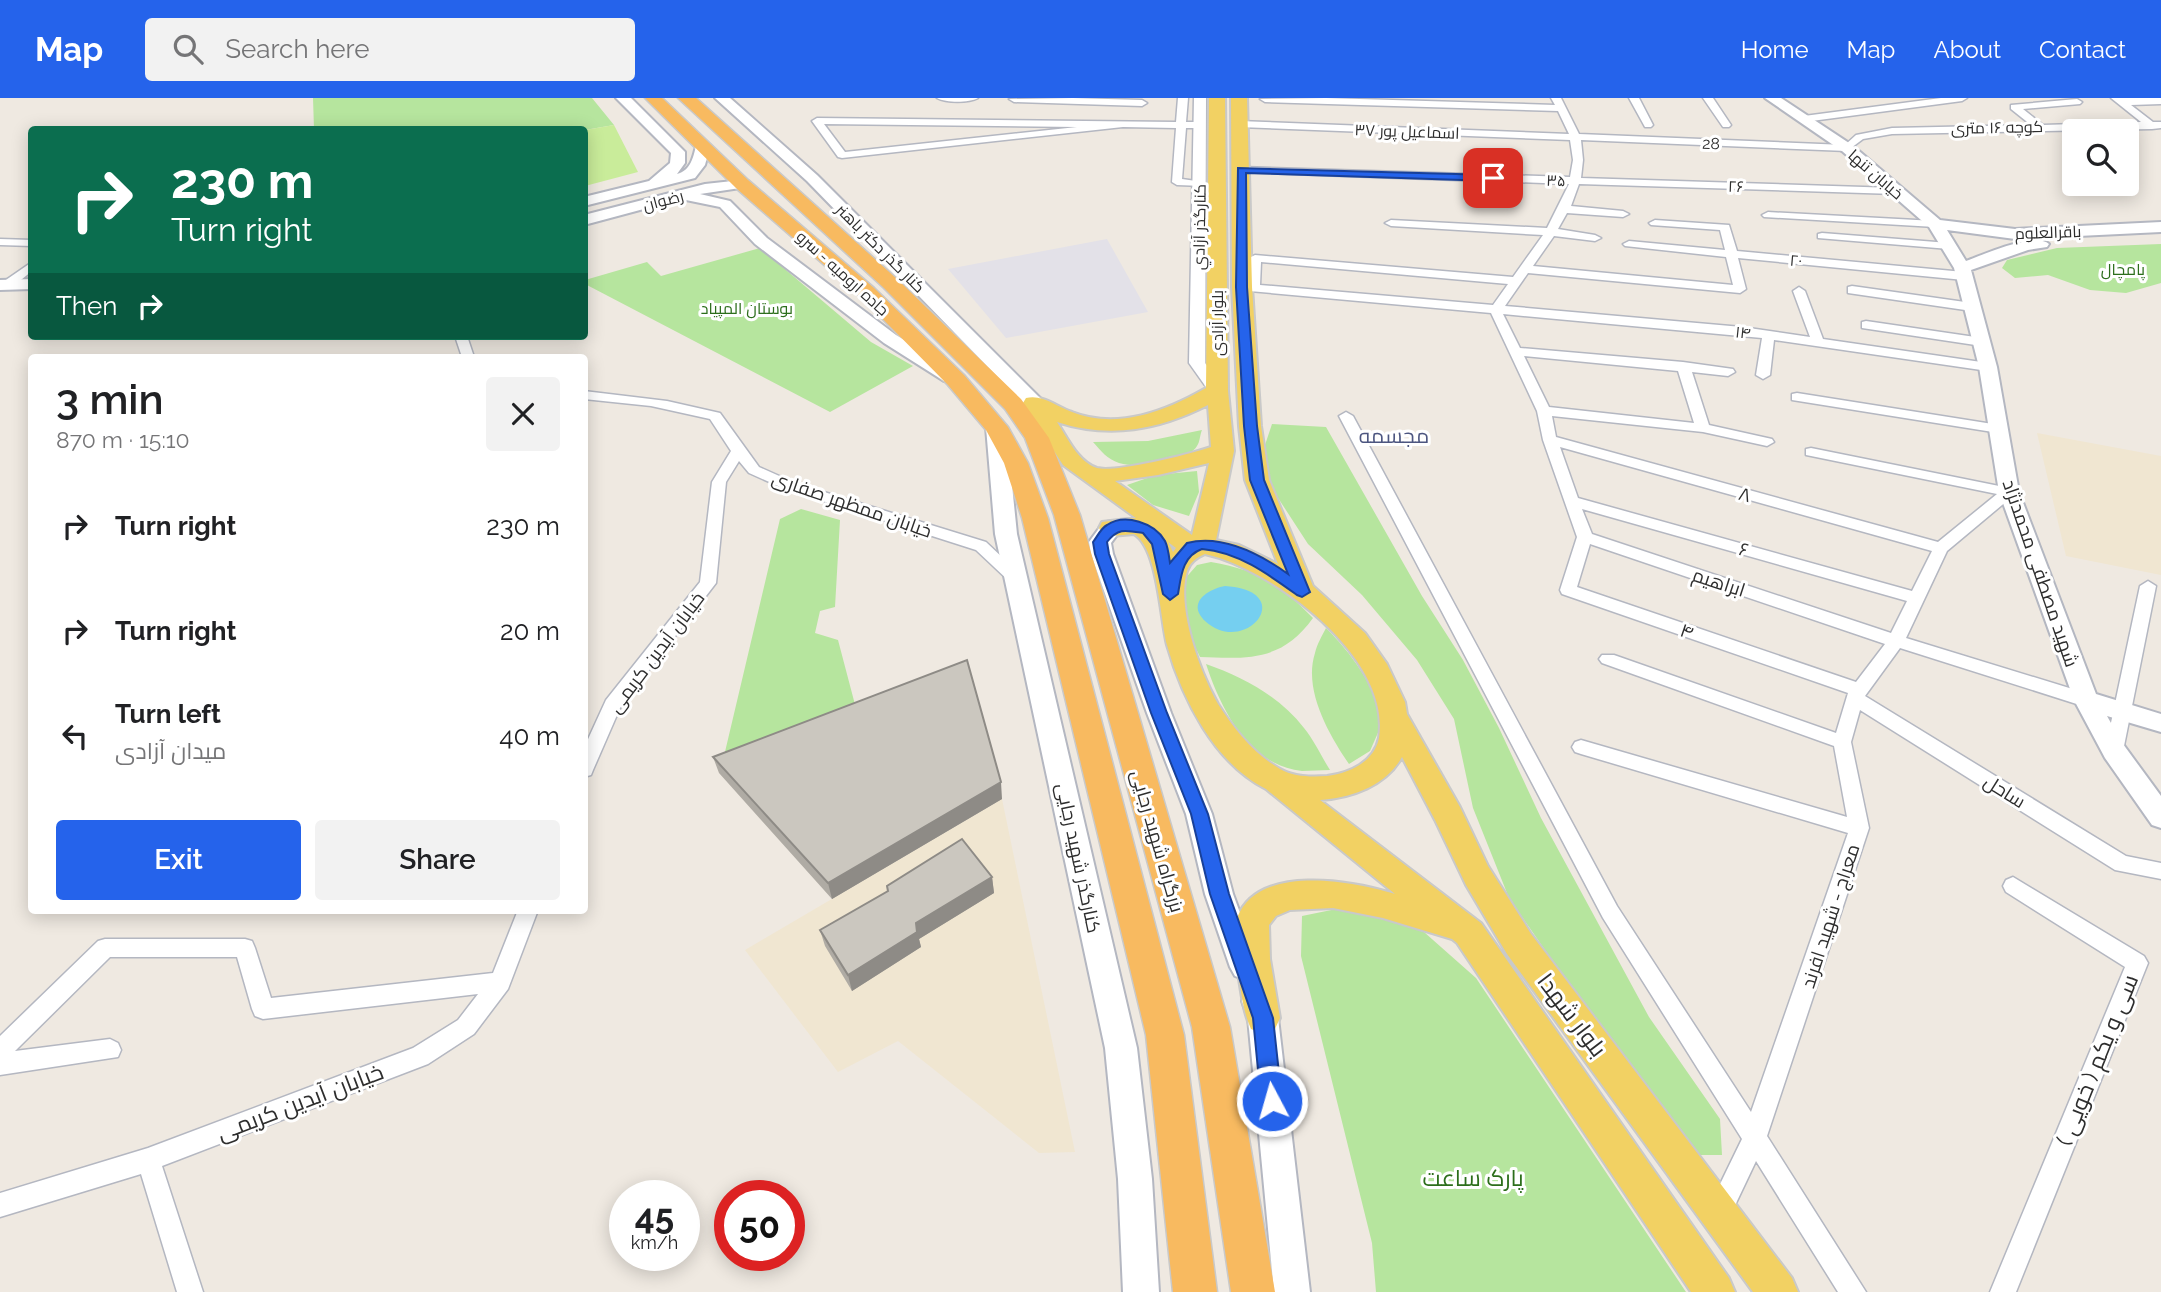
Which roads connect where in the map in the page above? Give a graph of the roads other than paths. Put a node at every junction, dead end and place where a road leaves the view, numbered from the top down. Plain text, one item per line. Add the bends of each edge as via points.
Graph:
1 (623, 98) edge
2 (653, 98) edge
3 (686, 98) edge
4 (722, 98) edge
5 (942, 98) edge
6 (1183, 98) edge
7 (1200, 98) edge
8 (1217, 98) edge
9 (1239, 98) edge
10 (1634, 98) edge
11 (1708, 98) edge
12 (1772, 98) edge
13 (1962, 98) edge
14 (973, 99) edge
15 (1014, 99) edge
16 (1082, 99) edge
17 (1265, 99) edge
18 (2120, 100) edge
19 (2161, 101) edge
20 (2077, 102) dead end
21 (1142, 103) dead end
22 (1558, 103) edge
23 (1804, 119) junction
24 (973, 123) junction
25 (1239, 124) junction
26 (1120, 125) junction
27 (1182, 125) junction
28 (1200, 125) junction
29 (1648, 125) dead end
30 (1726, 125) dead end
31 (2157, 125) edge
32 (2039, 126) junction
33 (1575, 138) junction
34 (984, 140) junction
35 (703, 146) junction
36 (1847, 148) junction
37 (1241, 170) junction
38 (690, 175) junction
39 (1577, 180) junction
40 (652, 184) junction
41 (742, 184) junction
42 (1199, 184) junction
43 (705, 188) junction
44 (1895, 191) junction
45 (684, 195) junction
46 (588, 201) edge
47 (725, 204) junction
48 (1562, 209) junction
49 (1623, 214) dead end
50 (1768, 215) dead end
51 (588, 219) edge
52 (1391, 223) dead end
53 (1656, 223) dead end
54 (1935, 224) junction
55 (2161, 227) edge
56 (1552, 232) junction
57 (866, 233) junction
58 (1822, 236) dead end
59 (1595, 239) dead end
60 (2161, 239) edge
61 (0, 242) edge
62 (28, 243) edge
63 (1629, 244) dead end
64 (1949, 246) junction
65 (1731, 254) junction
66 (28, 268) edge
67 (1525, 269) junction
68 (1963, 272) junction
69 (1513, 281) junction
70 (891, 284) junction
71 (28, 285) edge
72 (1248, 288) junction
73 (2, 289) edge
74 (1852, 290) dead end
75 (1799, 291) dead end
76 (28, 297) edge
77 (1972, 307) junction
78 (1496, 311) junction
79 (1866, 325) dead end
80 (1768, 334) junction
81 (1818, 340) junction
82 (1982, 342) junction
83 (1518, 352) junction
84 (1683, 366) junction
85 (1988, 367) junction
86 (1728, 372) dead end
87 (1763, 374) dead end
88 (956, 380) junction
89 (1217, 391) junction
90 (588, 395) edge
91 (1797, 397) dead end
92 (1014, 411) junction
93 (1544, 411) junction
94 (1346, 416) dead end
95 (1703, 428) junction
96 (1998, 429) junction
97 (1550, 440) junction
98 (1767, 442) dead end
99 (738, 451) junction
100 (1223, 451) junction
101 (1811, 452) dead end
102 (1016, 463) joint
103 (1092, 475) junction
104 (2009, 492) junction
105 (1571, 501) junction
106 (1111, 528) joint
107 (1006, 534) junction
108 (1585, 537) junction
109 (981, 546) junction
110 (1197, 546) junction
111 (1941, 548) junction
112 (1016, 578) junction
113 (2148, 586) dead end
114 (1302, 592) junction
115 (1170, 594) junction
116 (1918, 598) junction
117 (1896, 641) junction
118 (1608, 659) dead end
119 (1857, 694) junction
120 (2086, 700) junction
121 (2123, 711) junction
122 (1395, 719) junction
123 (2161, 723) edge
124 (1842, 742) junction
125 (1581, 747) dead end
126 (2115, 751) junction
127 (588, 761) edge
128 (1270, 778) junction
129 (2161, 817) edge
130 (1859, 828) junction
131 (2161, 871) edge
132 (2013, 886) dead end
133 (526, 914) edge
134 (1469, 933) junction
135 (500, 982) junction
136 (1263, 1018) junction
137 (110, 1050) dead end
138 (0, 1051) edge
139 (0, 1065) edge
140 (1754, 1139) junction
141 (148, 1160) junction
142 (0, 1205) edge
143 (1719, 1211) junction
144 (190, 1292) edge
145 (1141, 1292) edge
146 (1195, 1292) edge
147 (1253, 1292) edge
148 (1292, 1292) edge
149 (1714, 1292) edge
150 (1778, 1292) edge
151 (1853, 1292) edge
152 (2004, 1292) edge

1 - 40 main road via 678,152 675,170
2 - 35 highway, جاده ارومیه - سرو
3 - 70 highway, جاده ارومیه - سرو
4 - 57 main road, کنار گذر دکتر باهنر
5 - 14 street
6 - 27 street
7 - 28 street, کنارگذر آزادي
8 - 89 main road, بلوار آزادی
9 - 25 main road, بلوار آزادی
10 - 29 street
11 - 30 street
12 - 23 main road, خیابان تنها
13 - 23 street
15 - 16 street
16 - 21 street
17 - 22 street
18 - 19 street
18 - 31 street
20 - 32 street via 2014,107
22 - 33 street
23 - 36 main road, خیابان تنها
24 - 26 street
24 - 34 street
24 - 34 street via 817,121 842,155
25 - 33 street, اسماعیل پور ۳۷
25 - 37 main road, بلوار آزادی
26 - 27 street
26 - 34 street
27 - 28 street
27 - 42 street via 1177,182
28 - 42 street, کنارگذر آزادي
31 - 32 street, کوچه ۱۶ متری
32 - 36 street, کوچه ۱۶ متری via 1892,131 1860,137
33 - 36 street, 28
33 - 39 street
35 - 38 main road, رضوان
35 - 41 highway, جاده ارومیه - سرو
36 - 44 main road, خیابان تنها
37 - 39 street, ۳۵
37 - 72 main road, بلوار آزادی
38 - 40 main road, رضوان
38 - 43 main road via 709,179 711,184
39 - 44 street, ۲۶
39 - 48 street
40 - 46 main road, رضوان
41 - 43 main road, رضوان
41 - 47 main road
41 - 88 highway, جاده ارومیه - سرو via 867,292
42 - 89 street, کنارگذر آزادي via 1197,363
43 - 45 main road, رضوان
44 - 54 main road, خیابان تنها
45 - 47 main road
45 - 51 main road, رضوان
47 - 88 main road via 761,241 890,339
48 - 49 street
48 - 56 street
50 - 54 street
52 - 56 street
53 - 65 street via 1725,228
54 - 55 main road, باقرالعلوم via 2015,234
54 - 64 main road, خیابان تنها
56 - 59 street
56 - 67 street
57 - 70 highway
57 - 92 main road, کنار گذر دکتر باهنر
58 - 64 street
60 - 68 main road, باقرالعلوم via 2025,246
61 - 62 street
63 - 65 street, ۲۰
64 - 68 main road, خیابان تنها
65 - 67 street via 1740,289
65 - 68 street, ۲۰
66 - 73 street
67 - 69 street
68 - 77 main road, شهید مصطفی محمدنژاد
69 - 72 street via 1255,258
69 - 78 street
70 - 92 highway, جاده ارومیه - سرو
71 - 73 main road
72 - 78 street, ۱۴
72 - 114 main road, بلوار آزادی via 1250,426 1257,480
73 - 76 main road
74 - 77 street
75 - 81 street
77 - 82 main road, شهید مصطفی محمدنژاد
78 - 80 street, ۱۴
78 - 83 street
79 - 82 street
80 - 81 street, ۱۴
80 - 87 street
81 - 85 street, ۱۴
82 - 85 main road, شهید مصطفی محمدنژاد
83 - 84 street
83 - 93 street
84 - 86 street
84 - 95 street
85 - 96 main road, شهید مصطفی محمدنژاد
88 - 92 highway, جاده ارومیه - سرو
89 - 92 main road via 1184,412 1133,424
89 - 100 main road, بلوار آزادی
90 - 99 street, خیابان ممظهر صفاری via 657,401 715,416
91 - 96 street
92 - 102 highway, جاده ارومیه - سرو
92 - 103 main road
92 - 107 main road, کنارگذر شهید رجایی
92 - 147 highway, بزرگراه شهید رجایی via 1037,438 1067,514 1211,1027
93 - 95 street
93 - 97 street
94 - 140 street via 1583,864
95 - 98 street
96 - 104 main road, شهید مصطفی محمدنژاد
97 - 105 street
97 - 111 street, ۸
99 - 109 street, خیابان ممظهر صفاری via 754,470 790,486
99 - 127 street, خیابان آیدین کریمی via 719,482 708,583 612,705
100 - 103 main road via 1168,468
100 - 110 main road, بلوار آزادی
101 - 104 street
102 - 146 highway, بزرگراه شهید رجایی via 1035,518 1165,1035
103 - 110 main road
104 - 111 street, معراج - شهید افرند
104 - 120 main road, شهید مصطفی محمدنژاد
105 - 108 street
105 - 116 street, ۶
106 - 115 main road, بلوار شهدا via 1136,526 1154,535
106 - 136 main road via 1100,542 1102,554 1199,814 1219,894
107 - 109 street
107 - 112 main road, کنارگذر شهید رجایی
108 - 117 street, ابراهیم
108 - 119 street, ۴ via 1568,590
109 - 112 street
110 - 114 main road via 1215,545 1241,553
110 - 115 main road via 1176,564
111 - 116 street, معراج - شهید افرند
112 - 145 main road, کنارگذر شهید رجایی via 1121,1048
113 - 121 street
114 - 122 main road via 1330,613 1359,646 1393,700
115 - 128 main road, بلوار شهدا via 1184,654 1208,711 1250,763
116 - 117 street, معراج - شهید افرند
117 - 119 street, معراج - شهید افرند
117 - 120 street, ابراهیم
118 - 124 street
119 - 124 street, معراج - شهید افرند
119 - 131 street, ساحل via 2122,864
120 - 121 main road
120 - 126 main road, شهید مصطفی محمدنژاد
121 - 123 main road
121 - 126 street
122 - 128 main road via 1391,751 1367,776 1327,788 1304,788
122 - 143 main road, بلوار شهدا via 1519,944
124 - 130 street, معراج - شهید افرند
125 - 130 street
126 - 129 main road, شهید مصطفی محمدنژاد
128 - 134 main road, بلوار شهدا
130 - 140 street, معراج - شهید افرند
132 - 152 street, سی و یکم ( خویی ) via 2137,963
133 - 135 street, خیابان آیدین کریمی
134 - 136 main road via 1338,894 1286,897 1265,906 1252,921
134 - 149 main road, بلوار شهدا
135 - 138 street via 263,1009 245,948 105,948
135 - 141 street, خیابان آیدین کریمی via 466,1027 420,1056
136 - 148 main road
137 - 139 street
140 - 143 street, معراج - شهید افرند
140 - 151 street
141 - 142 street, خیابان آیدین کریمی
141 - 144 street
143 - 150 main road, بلوار شهدا

